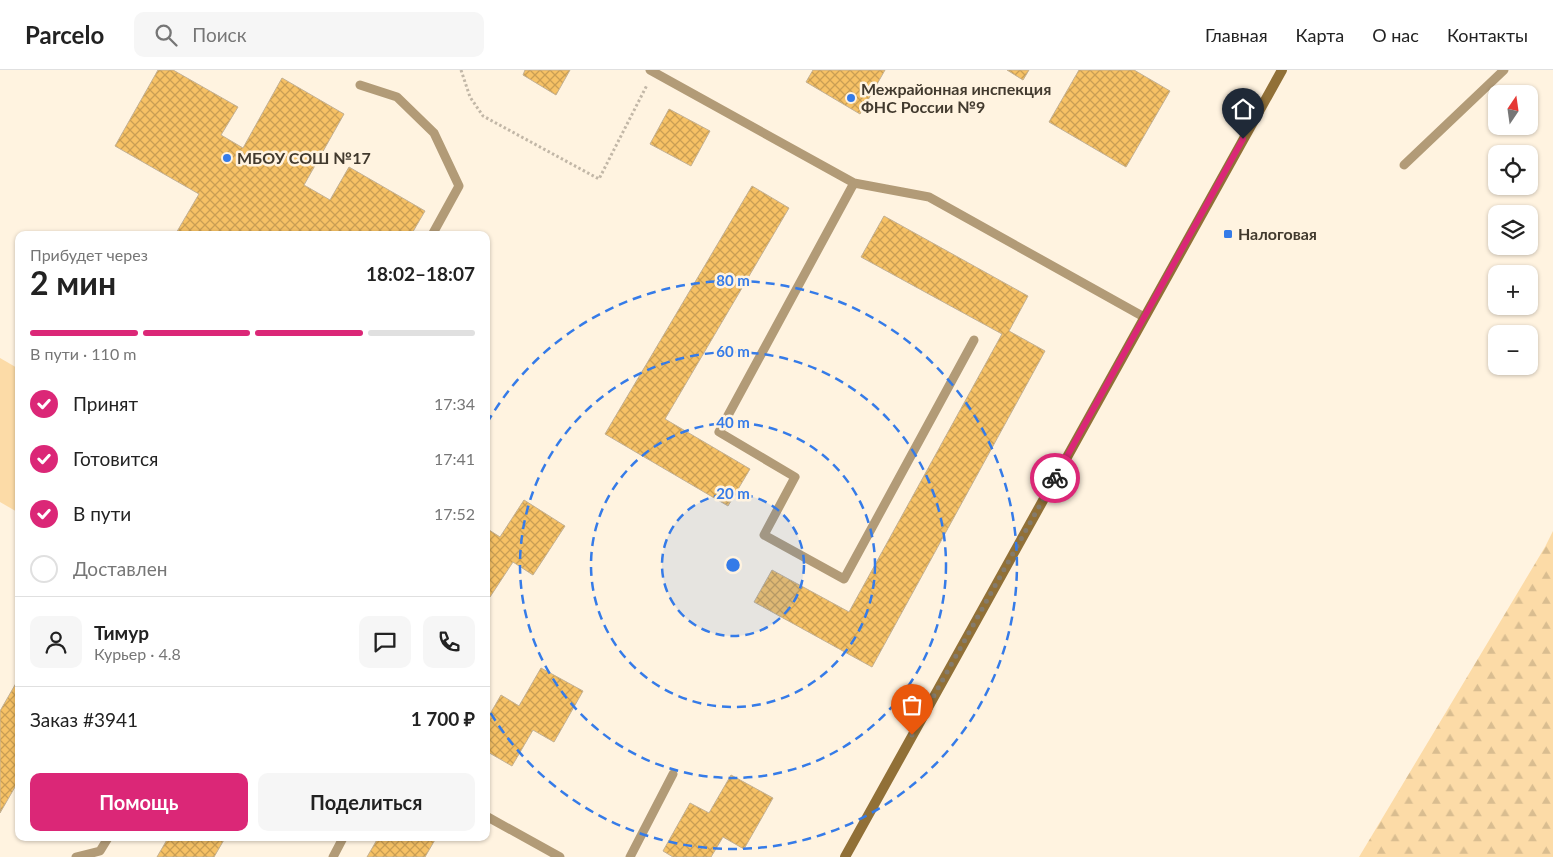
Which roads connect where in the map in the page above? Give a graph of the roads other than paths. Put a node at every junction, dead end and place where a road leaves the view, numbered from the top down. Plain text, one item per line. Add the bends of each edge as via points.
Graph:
1 (1282, 70) edge
2 (1504, 70) edge
3 (652, 71) edge
4 (360, 84) dead end
5 (1404, 165) dead end
6 (854, 183) junction
7 (434, 231) edge
8 (1144, 317) junction
9 (974, 340) dead end
10 (673, 774) dead end
11 (490, 818) edge
12 (106, 841) edge
13 (341, 841) edge
14 (76, 857) edge
15 (333, 857) edge
16 (560, 857) edge
17 (630, 857) edge
18 (845, 857) edge

1 - 8 main road
2 - 5 lane
3 - 6 lane
4 - 7 lane via 397,97 434,134 459,186
6 - 8 lane via 929,197
6 - 9 lane via 719,432 795,477 764,535 844,579
8 - 18 main road
10 - 17 lane
11 - 16 lane
12 - 14 lane via 100,851
13 - 15 lane

